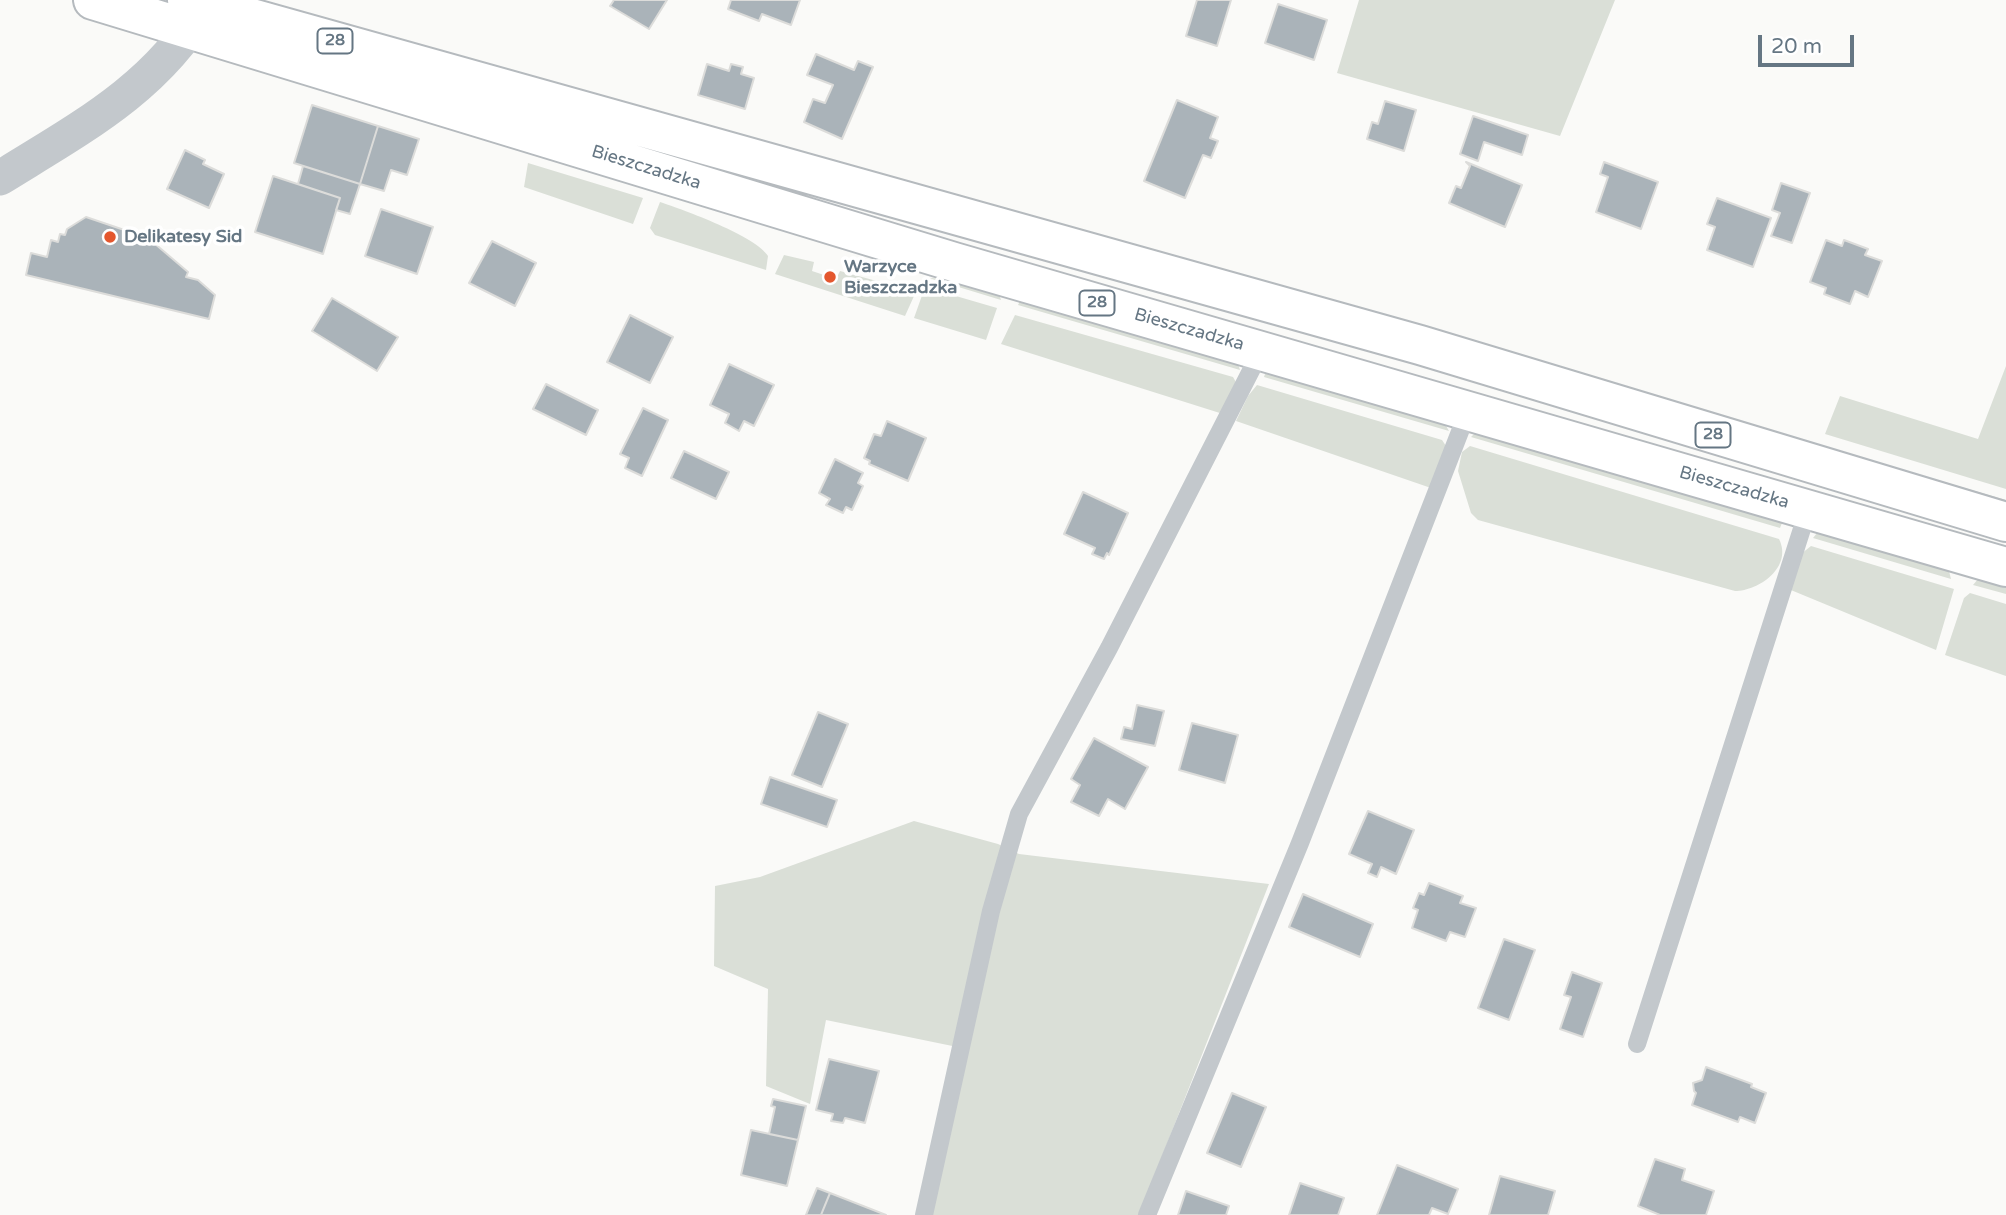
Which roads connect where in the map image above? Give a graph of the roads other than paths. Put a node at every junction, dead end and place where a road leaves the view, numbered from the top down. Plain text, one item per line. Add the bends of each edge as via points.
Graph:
1 (93, 0) edge
2 (198, 9) edge
3 (0, 178) edge
4 (1261, 351) junction
5 (1468, 411) junction
6 (1808, 510) junction
7 (2006, 522) edge
8 (2006, 567) edge
9 (1637, 1044) dead end
10 (924, 1215) edge
11 (1147, 1215) edge

1 - 2 main road, Bieszczadzka / 28
2 - 3 street via 163,63 117,104
2 - 4 main road, Bieszczadzka / 28 via 940,258
2 - 7 main road, Bieszczadzka / 28 via 1407,341
4 - 5 main road, Bieszczadzka / 28
4 - 10 lane via 1019,814 991,911
5 - 6 main road, Bieszczadzka / 28
5 - 11 lane via 1300,843
6 - 8 main road, Bieszczadzka / 28
6 - 9 lane

